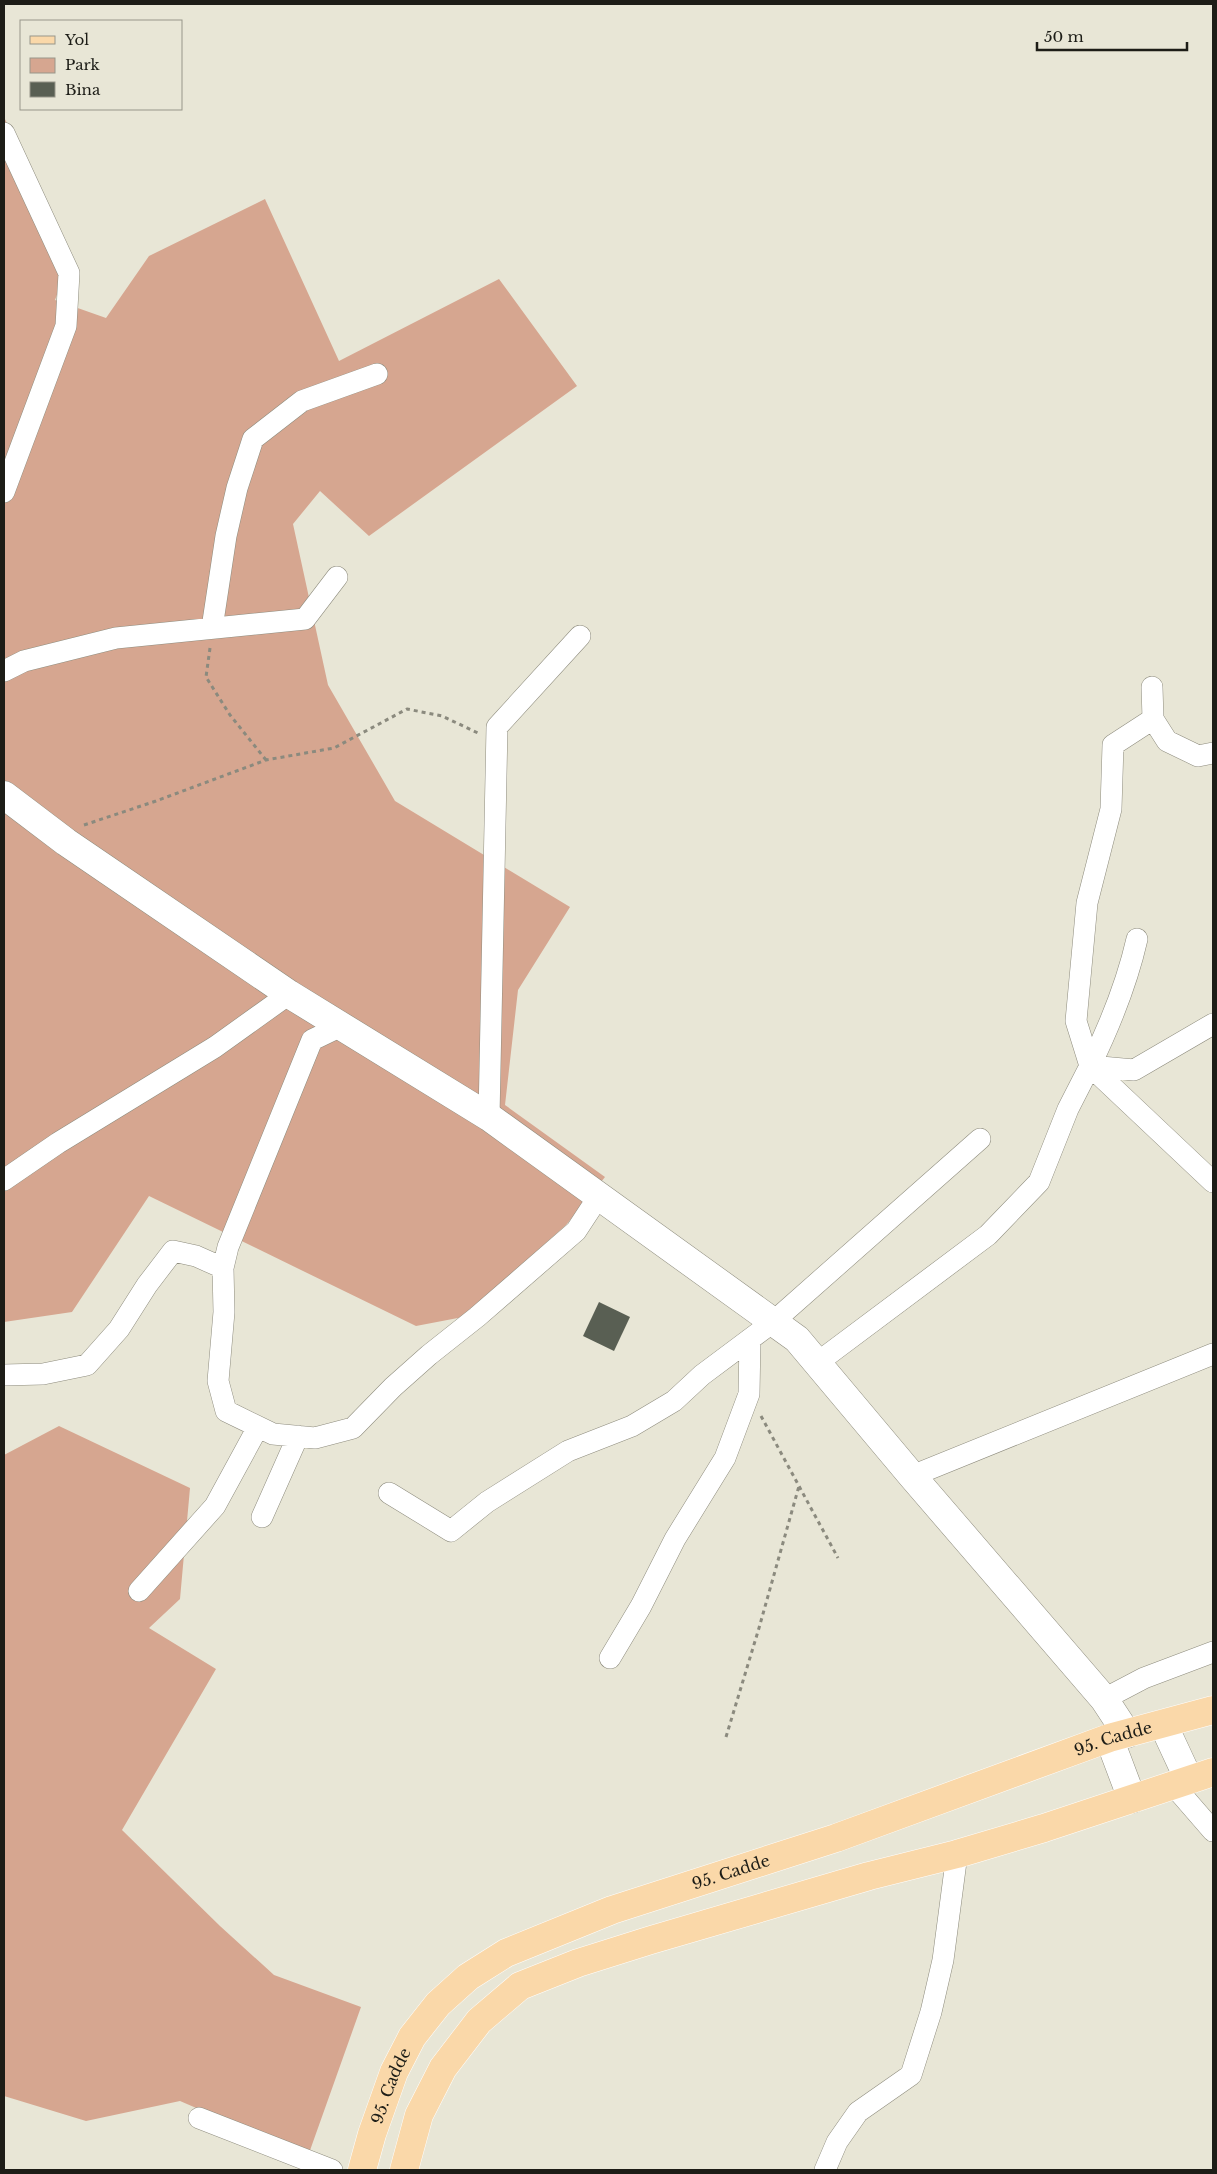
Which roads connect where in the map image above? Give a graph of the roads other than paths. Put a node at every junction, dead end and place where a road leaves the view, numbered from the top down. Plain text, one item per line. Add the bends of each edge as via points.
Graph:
1 (4, 133) edge
2 (376, 374) dead end
3 (4, 492) edge
4 (337, 577) dead end
5 (212, 628) junction
6 (580, 636) dead end
7 (4, 671) edge
8 (1152, 687) dead end
9 (1153, 719) junction
10 (1213, 753) edge
11 (4, 795) edge
12 (1137, 939) dead end
13 (289, 994) junction
14 (1213, 1024) edge
15 (341, 1026) junction
16 (1090, 1066) junction
17 (489, 1117) junction
18 (980, 1139) dead end
19 (4, 1180) edge
20 (1213, 1182) edge
21 (599, 1196) junction
22 (223, 1268) junction
23 (773, 1322) junction
24 (750, 1340) junction
25 (1213, 1354) edge
26 (817, 1363) junction
27 (4, 1375) edge
28 (258, 1426) junction
29 (298, 1436) junction
30 (912, 1476) junction
31 (389, 1493) dead end
32 (262, 1517) dead end
33 (139, 1591) dead end
34 (1213, 1652) edge
35 (610, 1658) dead end
36 (1104, 1699) junction
37 (1213, 1710) edge
38 (1163, 1724) junction
39 (1118, 1736) junction
40 (1192, 1779) edge
41 (1132, 1800) junction
42 (1213, 1831) edge
43 (957, 1854) junction
44 (199, 2118) dead end
45 (332, 2170) edge
46 (362, 2170) edge
47 (404, 2170) edge
48 (825, 2170) edge

1 - 3 street via 70,273 66,326
2 - 5 street via 302,401 253,438 226,536
4 - 5 street via 305,619
5 - 7 street via 116,638 24,661
6 - 17 street via 497,727
8 - 9 street
9 - 10 street via 1167,741 1198,756
9 - 16 street via 1113,745 1111,809 1087,902 1076,1022
11 - 13 street via 55,835
12 - 16 street via 1131,969
13 - 15 street
13 - 19 street via 215,1047 58,1143
14 - 16 street via 1134,1070
15 - 17 street
15 - 22 street via 312,1040 228,1248
16 - 20 street
16 - 26 street via 1068,1109 1039,1182 988,1235
17 - 21 street
18 - 23 street
21 - 23 street
21 - 29 street via 576,1231 429,1355 353,1428 315,1438
22 - 27 street via 196,1256 173,1251 119,1329 87,1366 43,1374
22 - 28 street via 224,1312 218,1381 226,1411
23 - 24 street
23 - 26 street via 797,1339
24 - 31 street via 702,1375 674,1401 632,1426 568,1451 487,1502 451,1531
24 - 35 street via 749,1394 725,1458 675,1539
25 - 30 street
26 - 30 street
28 - 29 street via 273,1434
28 - 33 street via 215,1506
29 - 32 street
30 - 36 street
34 - 36 street via 1144,1678
36 - 39 street
37 - 38 main road, 95. Cadde
38 - 39 main road, 95. Cadde
38 - 40 street
39 - 41 street
39 - 46 main road, 95. Cadde via 836,1838 612,1910 506,1953 468,1977 412,2037 394,2072
40 - 41 main road
40 - 42 street
41 - 43 main road
43 - 47 main road via 869,1876 650,1940 520,1986 479,2021 443,2068 419,2115
43 - 48 street via 943,1960 911,2075 858,2112 837,2142
44 - 45 street

